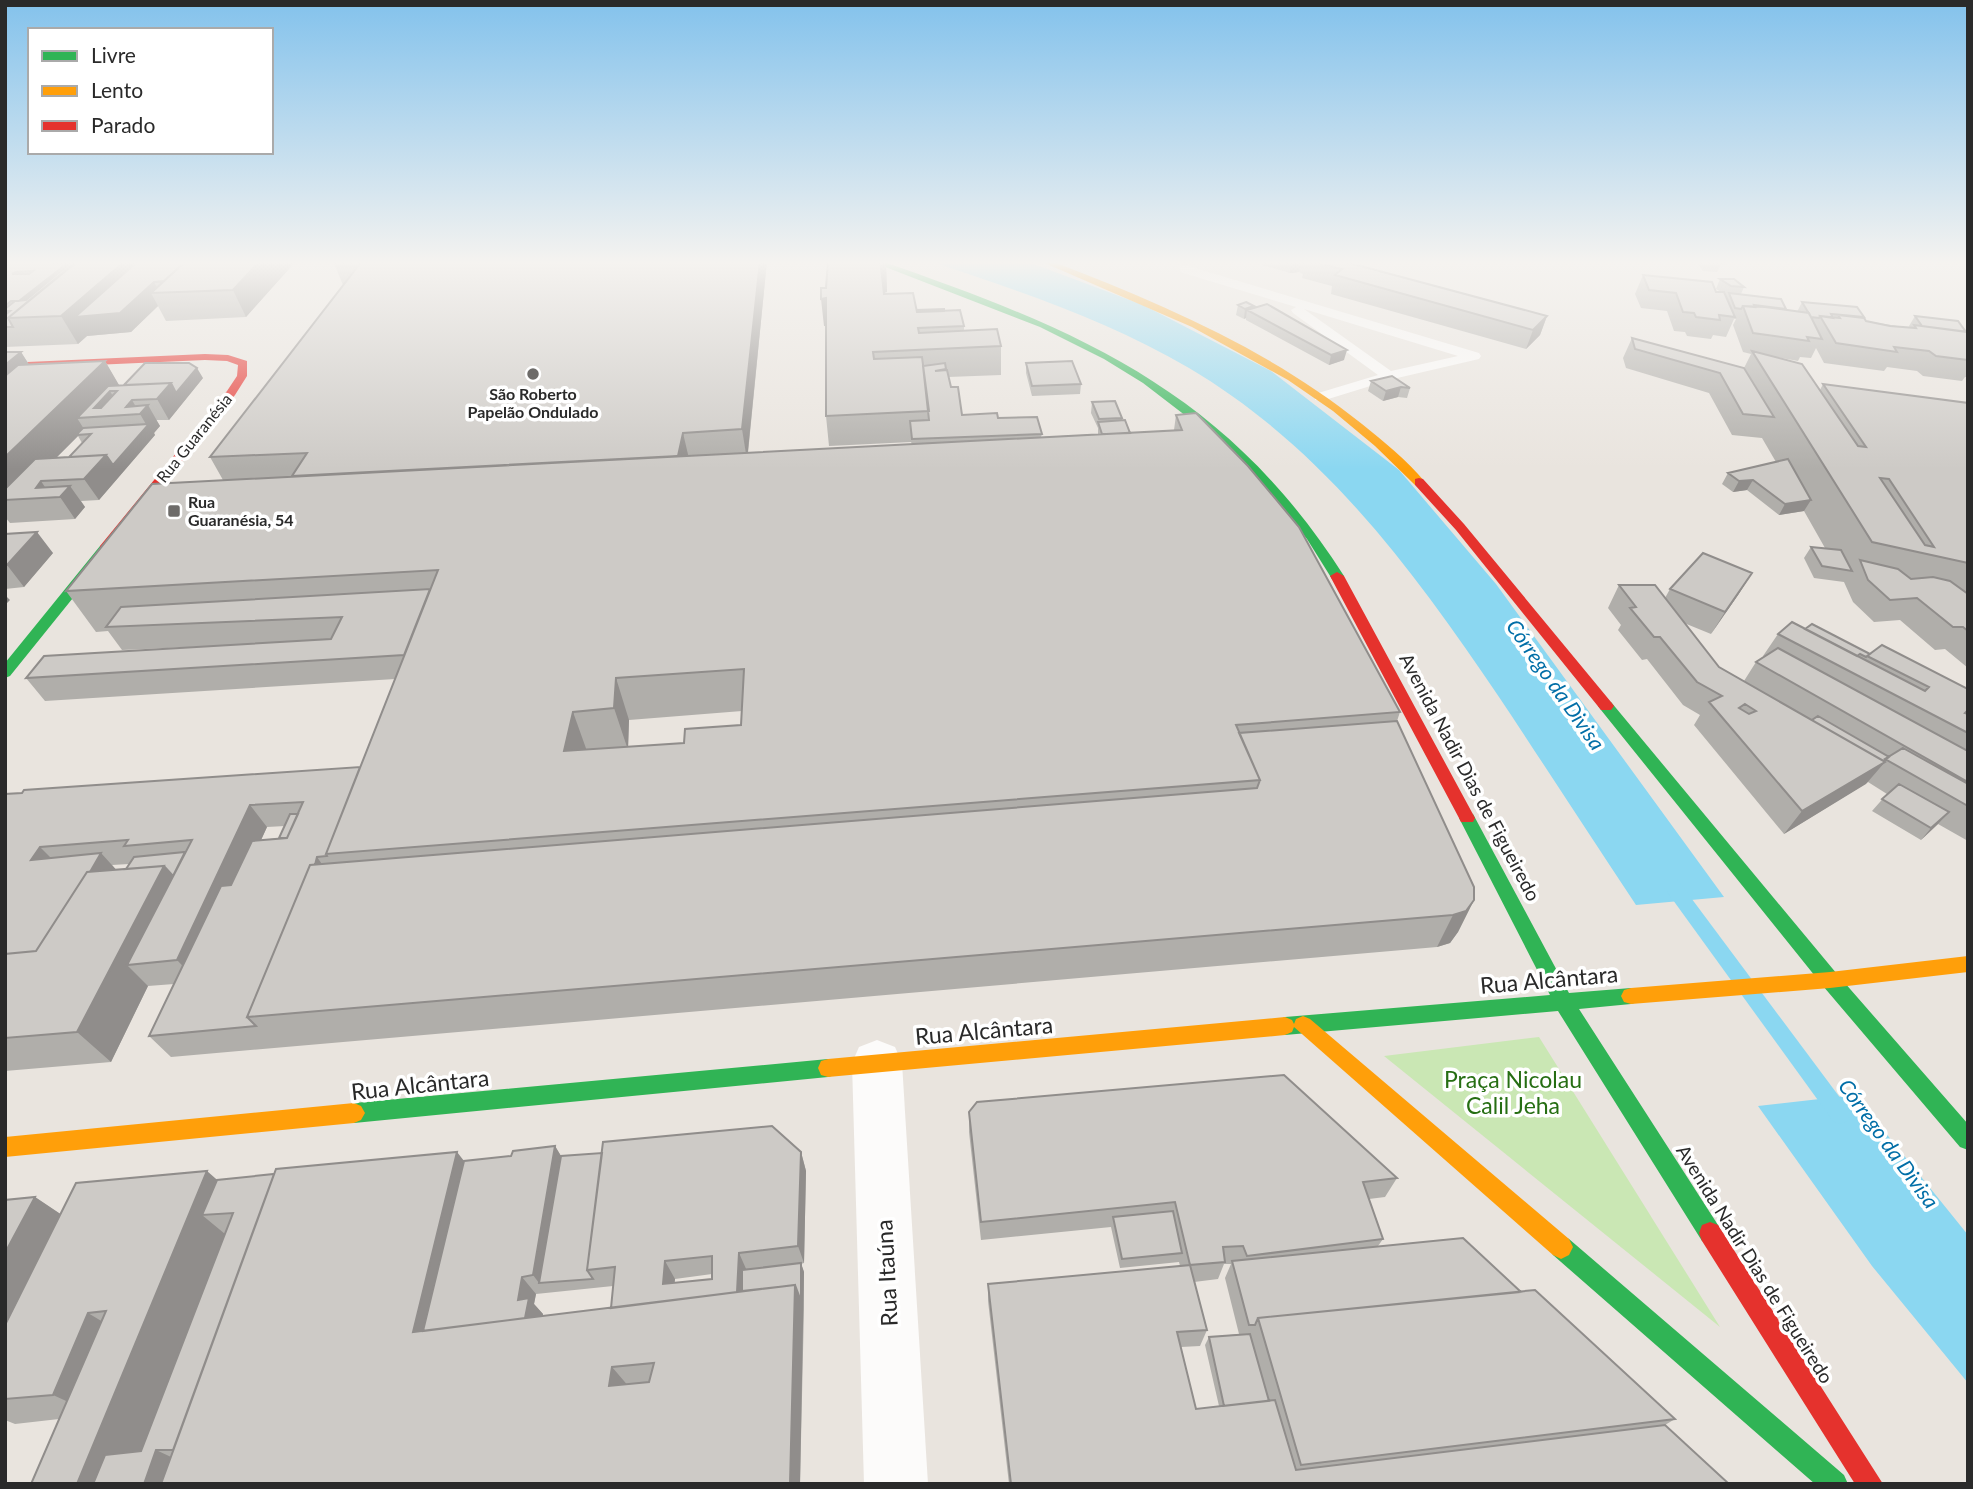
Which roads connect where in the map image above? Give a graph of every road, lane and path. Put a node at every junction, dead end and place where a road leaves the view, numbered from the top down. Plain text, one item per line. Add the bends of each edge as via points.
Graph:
1 (1055, 330) edge
2 (1210, 330) edge
3 (1325, 330) edge
4 (1388, 330) edge
5 (5, 366) edge
6 (1389, 376) junction
7 (1320, 397) junction
8 (5, 673) edge
9 (1968, 964) edge
10 (1830, 980) junction
11 (1563, 1001) junction
12 (1303, 1025) junction
13 (877, 1063) junction
14 (1968, 1140) edge
15 (5, 1147) edge
16 (896, 1484) edge
17 (1835, 1484) edge
18 (1870, 1484) edge

1 - 11 main road, Avenida Nadir Dias de Figueiredo via 1177,402 1217,432 1315,537
2 - 7 main road
3 - 6 lane
4 - 6 lane via 1474,356
5 - 8 main road, Rua Guaranésia via 205,357 243,363 242,376 231,393
6 - 7 lane
7 - 10 main road via 1399,461 1460,527
9 - 10 main road, Rua Alcântara
10 - 11 main road, Rua Alcântara
10 - 14 main road
11 - 12 main road, Rua Alcântara
11 - 18 main road, Avenida Nadir Dias de Figueiredo
12 - 13 main road, Rua Alcântara
12 - 17 main road
13 - 15 main road, Rua Alcântara
13 - 16 street, Rua Itaúna

